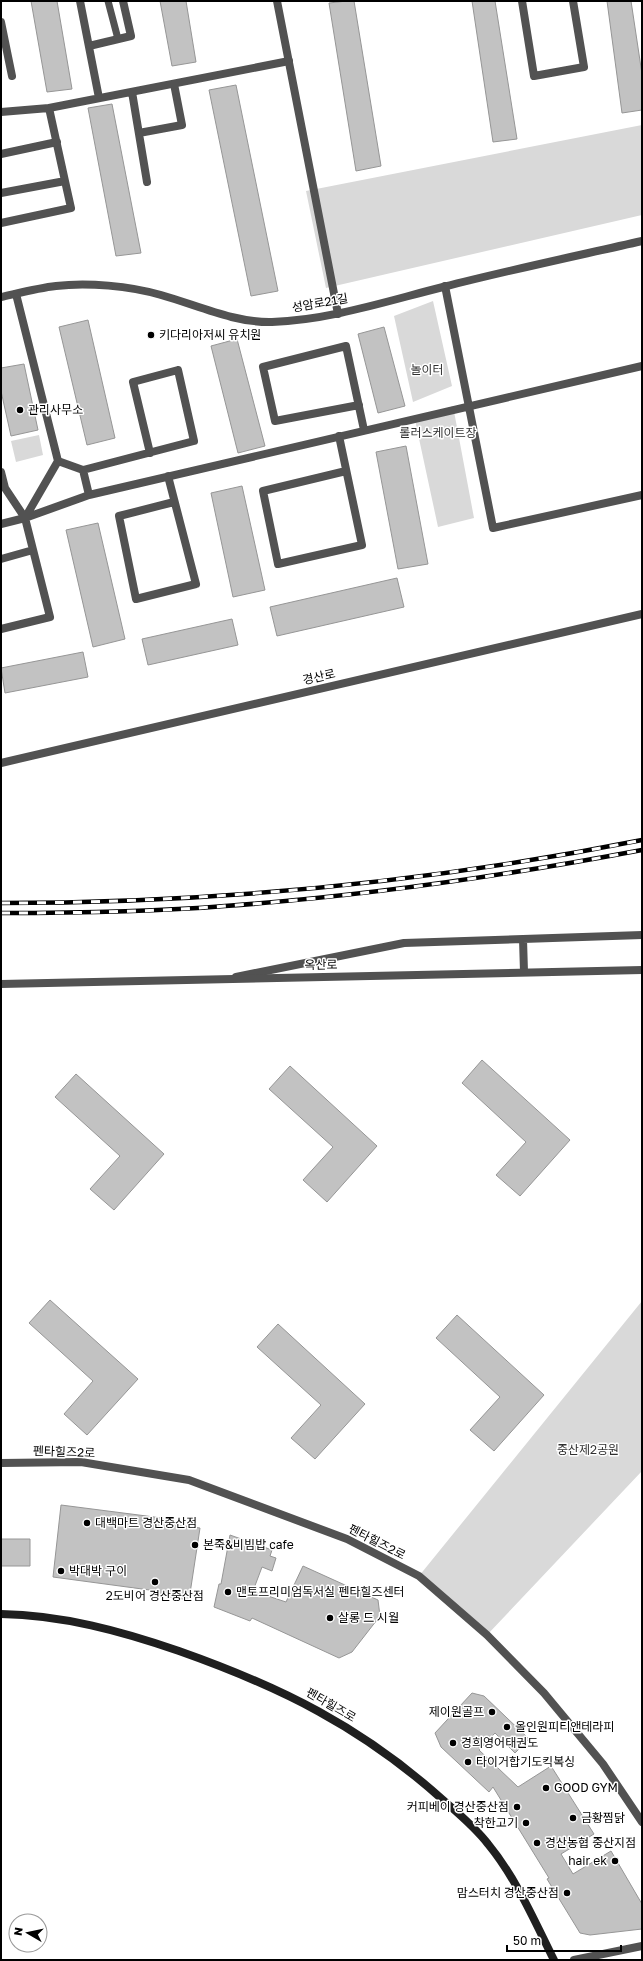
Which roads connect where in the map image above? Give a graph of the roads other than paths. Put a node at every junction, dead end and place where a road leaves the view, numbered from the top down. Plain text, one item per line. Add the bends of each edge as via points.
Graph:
1 (80, 1) edge
2 (108, 1) edge
3 (123, 1) edge
4 (277, 1) edge
5 (522, 1) edge
6 (574, 1) edge
7 (1, 22) edge
8 (118, 39) junction
9 (89, 46) junction
10 (289, 61) junction
11 (12, 76) dead end
12 (174, 84) junction
13 (132, 92) junction
14 (99, 98) junction
15 (49, 108) junction
16 (1, 112) edge
17 (139, 133) junction
18 (57, 142) junction
19 (1, 154) edge
20 (65, 181) junction
21 (147, 182) dead end
22 (1, 193) edge
23 (1, 223) edge
24 (642, 241) edge
25 (446, 286) junction
26 (16, 294) junction
27 (1, 297) edge
28 (338, 314) junction
29 (642, 366) edge
30 (359, 405) junction
31 (469, 405) junction
32 (364, 430) junction
33 (339, 436) junction
34 (150, 453) junction
35 (58, 461) junction
36 (84, 470) junction
37 (346, 471) junction
38 (1, 472) edge
39 (168, 476) junction
40 (89, 494) junction
41 (642, 495) edge
42 (174, 502) junction
43 (25, 518) junction
44 (1, 524) edge
45 (33, 550) junction
46 (1, 559) edge
47 (642, 614) edge
48 (1, 630) edge
49 (1, 763) edge
50 (642, 935) edge
51 (524, 939) junction
52 (642, 970) edge
53 (524, 972) junction
54 (226, 979) junction
55 (1, 984) edge
56 (1, 1463) edge
57 (1, 1614) edge
58 (642, 1822) edge
59 (642, 1946) edge
60 (554, 1960) edge
61 (574, 1960) edge

1 - 9 street
2 - 8 lane
3 - 8 street via 131,36
4 - 10 street
5 - 6 street via 534,76 584,68
7 - 11 street
8 - 9 street
9 - 14 street
10 - 12 street
10 - 28 street
12 - 13 street
12 - 17 street via 182,125
13 - 14 street
13 - 17 street
14 - 15 street
15 - 16 street
15 - 18 street
17 - 21 street
18 - 19 street
18 - 20 street
20 - 22 street
20 - 23 street via 71,208
24 - 25 street, 성암로21길
25 - 28 street, 성암로21길
25 - 31 street
26 - 27 street, 성암로21길
26 - 28 street, 성암로21길 via 56,286 84,285 159,294 243,320 296,321
26 - 35 street
29 - 31 street
30 - 30 street via 346,346 264,367 275,421
30 - 32 street
31 - 32 street
31 - 41 street via 493,528
32 - 33 street
33 - 37 street
33 - 39 street
34 - 34 street via 194,441 178,370 133,382
34 - 36 street
35 - 36 street
35 - 43 street
36 - 40 street
37 - 37 street via 362,545 278,564 263,491
38 - 43 street via 5,488
39 - 40 street
39 - 42 street
40 - 43 street
42 - 42 street via 196,584 136,599 119,516
43 - 44 street
43 - 45 street
45 - 46 street
45 - 48 street via 50,617
47 - 49 street, 경산로
50 - 51 street
51 - 53 street
51 - 54 street via 404,943
52 - 53 street, 옥산로
53 - 54 street, 옥산로
54 - 55 street, 옥산로
56 - 58 street, 펜타힐즈2로 via 81,1462 189,1480 346,1539 419,1576 487,1635 544,1693 603,1764
57 - 60 main road, 펜타힐즈로 via 23,1614 93,1624 154,1643 226,1668 294,1698 337,1721 419,1778 473,1827 488,1844 523,1897
59 - 61 street

